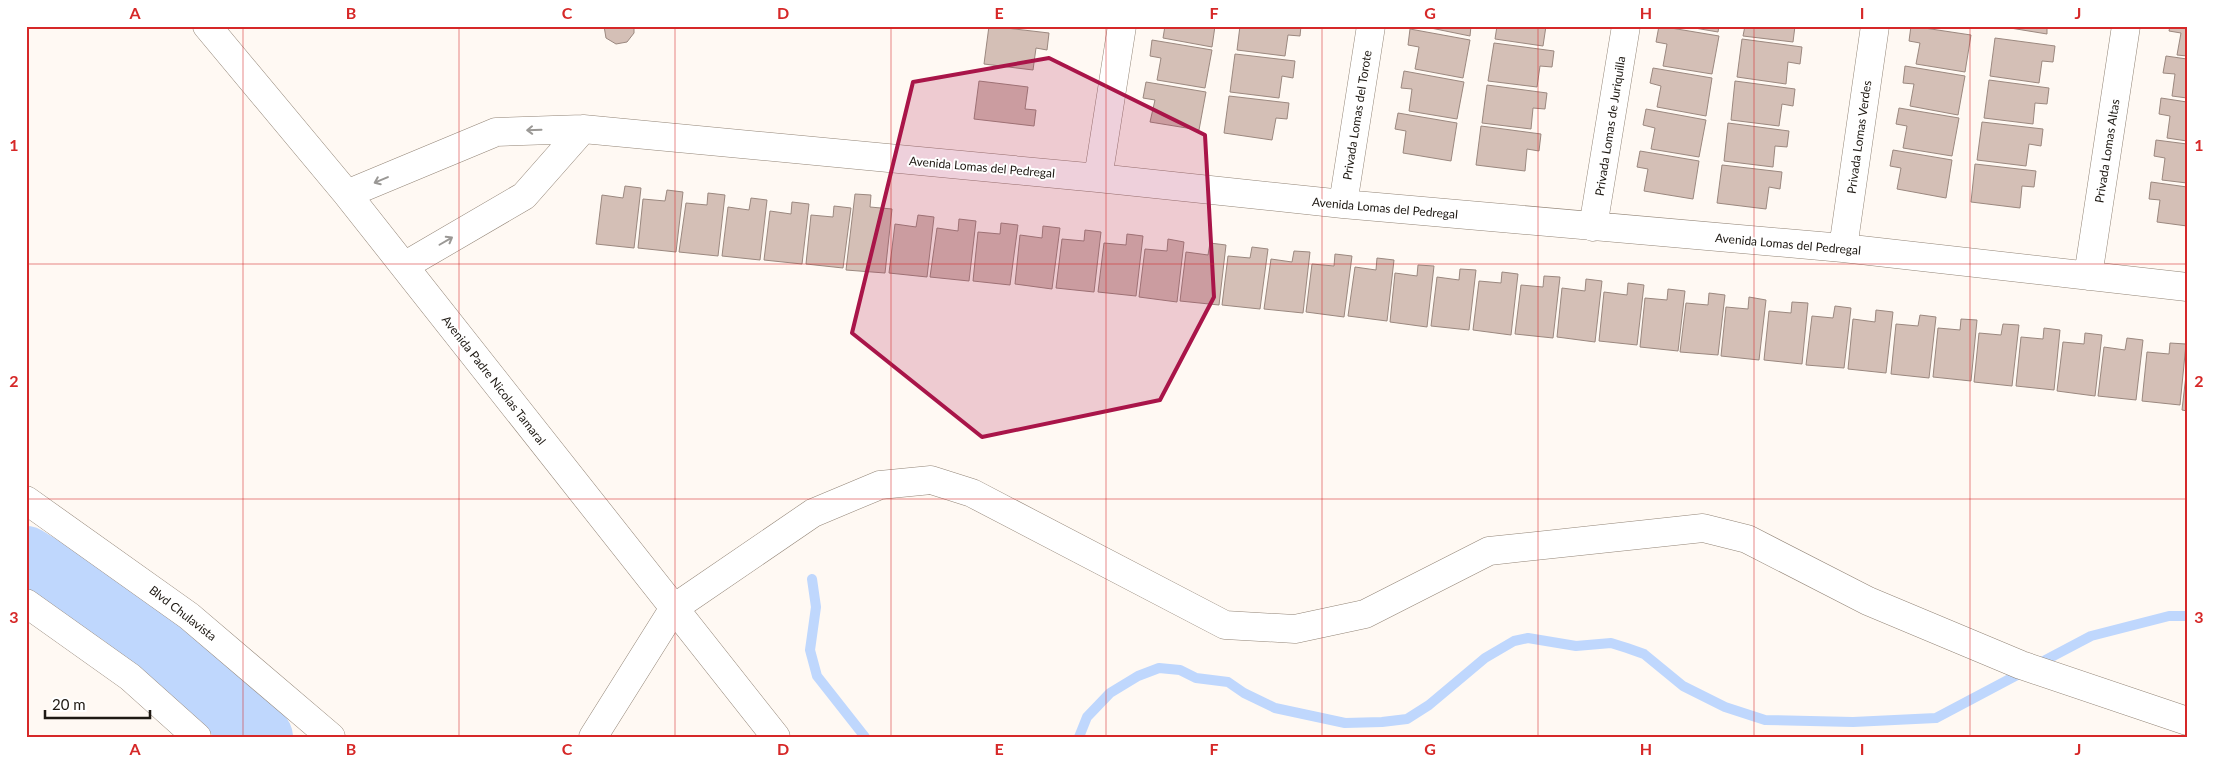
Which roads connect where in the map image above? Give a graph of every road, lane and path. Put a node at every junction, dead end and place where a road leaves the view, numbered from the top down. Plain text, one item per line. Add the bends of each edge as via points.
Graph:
1 (207, 26) edge
2 (1122, 26) edge
3 (1371, 26) edge
4 (1626, 26) edge
5 (1875, 26) edge
6 (2126, 26) edge
7 (583, 129) junction
8 (1098, 178) junction
9 (347, 194) junction
10 (1343, 204) junction
11 (1594, 227) junction
12 (1843, 248) junction
13 (404, 266) junction
14 (2088, 276) junction
15 (2187, 287) edge
16 (26, 500) edge
17 (26, 603) edge
18 (674, 608) junction
19 (2187, 721) edge
20 (197, 737) edge
21 (331, 737) edge
22 (593, 737) edge
23 (776, 737) edge

1 - 9 street, Avenida Padre Nicolas Tamaral
2 - 8 street
3 - 10 street, Privada Lomas del Torote
4 - 11 street, Privada Lomas de Juriquilla
5 - 12 street, Privada Lomas Verdes
6 - 14 street, Privada Lomas Altas
7 - 8 street, Avenida Lomas del Pedregal
7 -> 9 street, Avenida Lomas del Pedregal via 496,132
13 -> 7 street via 524,196
8 - 10 street, Avenida Lomas del Pedregal
9 - 13 street, Avenida Padre Nicolas Tamaral
10 - 11 street, Avenida Lomas del Pedregal
11 - 12 street, Avenida Lomas del Pedregal
12 - 14 street, Avenida Lomas del Pedregal
13 - 18 street, Avenida Padre Nicolas Tamaral
14 - 15 street, Avenida Lomas del Pedregal
16 - 21 street, Blvd Chulavista via 189,616
17 - 20 street via 130,677
18 - 19 street via 813,514 880,485 931,480 972,493 1225,624 1295,629 1365,614 1489,551 1703,528 1747,539 1868,601 2021,664
18 - 22 street
18 - 23 street, Avenida Padre Nicolas Tamaral

